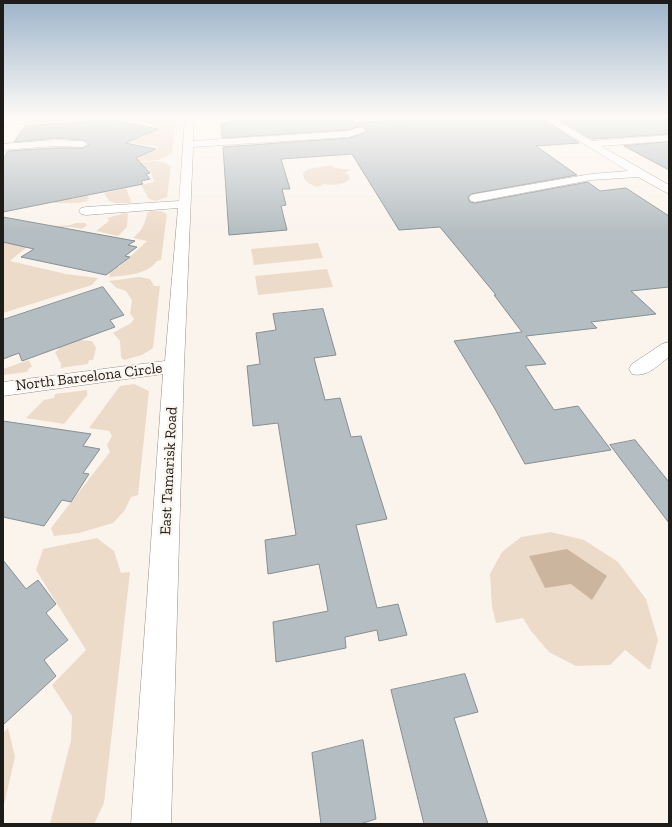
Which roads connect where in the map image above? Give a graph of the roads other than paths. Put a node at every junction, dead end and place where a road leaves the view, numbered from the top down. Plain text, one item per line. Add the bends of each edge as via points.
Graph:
1 (187, 157) edge
2 (612, 157) edge
3 (640, 173) junction
4 (669, 190) edge
5 (475, 198) dead end
6 (186, 204) junction
7 (86, 212) dead end
8 (669, 348) edge
9 (174, 366) junction
10 (639, 368) dead end
11 (3, 389) edge
12 (151, 824) edge

1 - 6 street, East Tamarisk Road
2 - 3 street
3 - 4 street
3 - 5 street via 591,177
6 - 7 street
6 - 9 street, East Tamarisk Road
8 - 10 street
9 - 11 street, North Barcelona Circle
9 - 12 street, East Tamarisk Road

